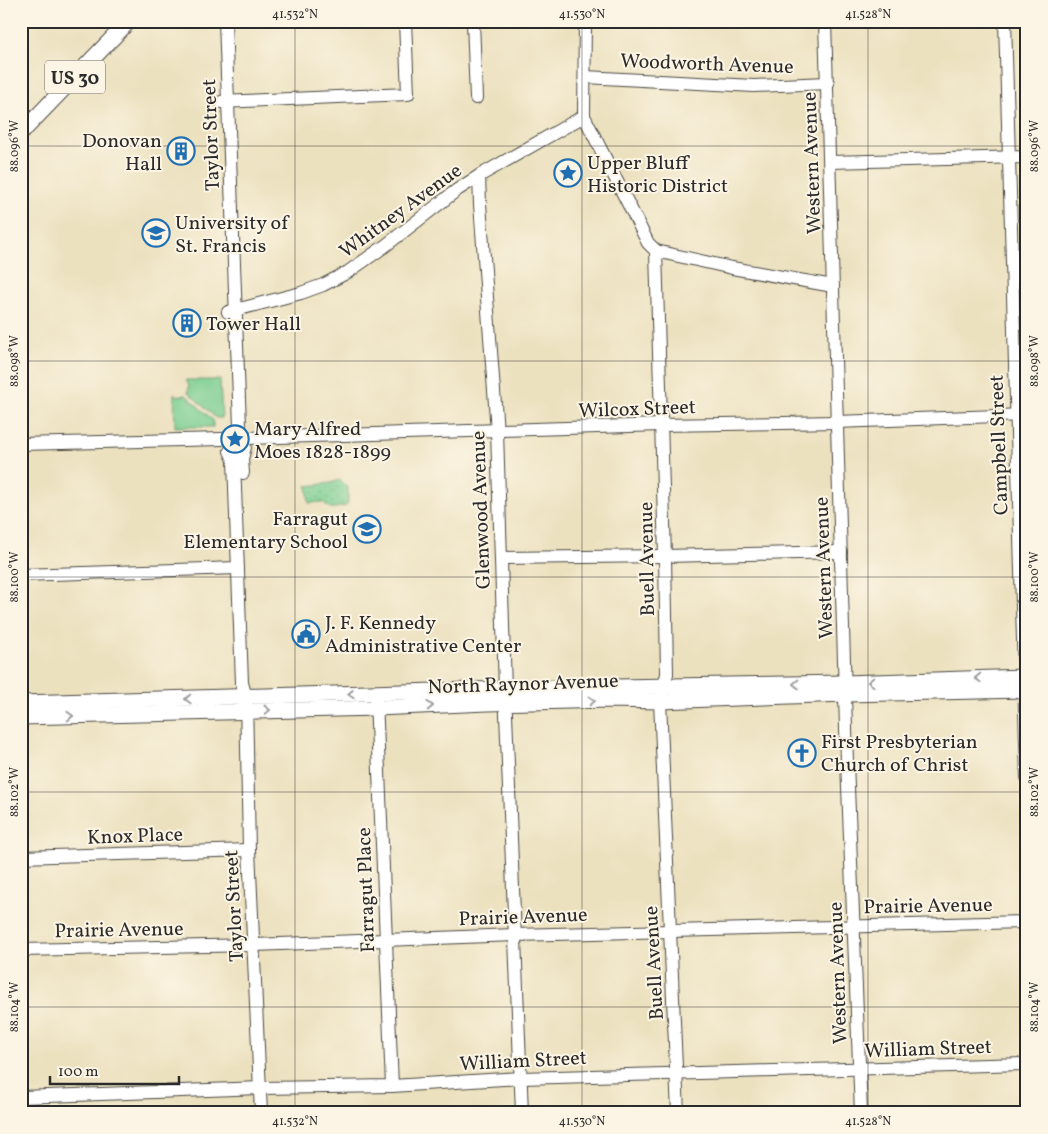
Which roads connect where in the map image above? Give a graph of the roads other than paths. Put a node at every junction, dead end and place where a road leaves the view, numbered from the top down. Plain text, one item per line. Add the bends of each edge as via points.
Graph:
1 (129, 21) edge
2 (218, 21) edge
3 (225, 21) edge
4 (405, 21) edge
5 (473, 21) edge
6 (586, 21) edge
7 (825, 21) edge
8 (1005, 21) edge
9 (585, 77) junction
10 (828, 84) junction
11 (476, 98) dead end
12 (224, 101) junction
13 (584, 116) junction
14 (21, 133) edge
15 (1009, 157) junction
16 (1027, 157) edge
17 (830, 162) junction
18 (479, 176) junction
19 (656, 252) junction
20 (834, 286) junction
21 (232, 311) junction
22 (1022, 416) edge
23 (837, 422) junction
24 (662, 425) junction
25 (236, 426) junction
26 (497, 431) junction
27 (222, 439) junction
28 (246, 443) junction
29 (21, 444) edge
30 (230, 451) junction
31 (841, 552) junction
32 (665, 556) junction
33 (501, 558) junction
34 (238, 568) junction
35 (21, 575) edge
36 (1025, 683) edge
37 (845, 689) junction
38 (661, 694) junction
39 (505, 696) junction
40 (376, 700) junction
41 (21, 703) edge
42 (246, 704) junction
43 (21, 717) edge
44 (1027, 777) edge
45 (249, 850) junction
46 (21, 857) edge
47 (1027, 922) edge
48 (854, 926) junction
49 (670, 931) junction
50 (515, 935) junction
51 (386, 940) junction
52 (254, 945) junction
53 (21, 950) edge
54 (1027, 1064) edge
55 (859, 1068) junction
56 (676, 1073) junction
57 (521, 1078) junction
58 (392, 1086) junction
59 (260, 1088) junction
60 (21, 1097) edge
61 (261, 1113) edge
62 (522, 1113) edge
63 (678, 1113) edge
64 (861, 1113) edge

1 - 14 main road, US 30
2 - 12 street, Taylor Street
3 - 12 street, Taylor Street
4 - 12 street via 408,94
5 - 11 street
6 - 9 street
7 - 10 street, Western Avenue
8 - 15 street, Campbell Street
9 - 10 street, Woodworth Avenue via 754,86
9 - 13 street
10 - 17 street, Western Avenue
12 - 21 street, Taylor Street
13 - 18 street, Whitney Avenue
13 - 19 street via 648,243
15 - 16 street
15 - 17 street
15 - 22 street, Campbell Street
17 - 20 street, Western Avenue
18 - 21 street, Whitney Avenue via 348,272 301,293
18 - 26 street, Glenwood Avenue
19 - 20 street
19 - 24 street, Buell Avenue
20 - 23 street, Western Avenue
21 - 25 street, Taylor Street
22 - 23 street, Wilcox Street
22 - 36 street, Campbell Street
23 - 24 street, Wilcox Street
23 - 31 street, Western Avenue
24 - 26 street, Wilcox Street
24 - 32 street, Buell Avenue
25 - 27 street via 225,431
25 - 28 street via 246,431
26 - 28 street, Wilcox Street
26 - 33 street, Glenwood Avenue
27 - 29 street
27 - 30 street
28 - 30 street via 238,452
28 - 42 street, Taylor Street via 242,459 250,683
30 - 34 street, Taylor Street via 234,460
31 - 32 street
31 - 37 street, Western Avenue
32 - 33 street
32 - 38 street, Buell Avenue via 667,674
33 - 39 street, Glenwood Avenue
34 - 35 street
34 - 42 street, Taylor Street via 242,683
36 - 37 main road, North Raynor Avenue
36 - 44 street, Campbell Street
37 - 38 main road, North Raynor Avenue
37 - 48 street, Western Avenue
38 - 39 main road, North Raynor Avenue
38 - 49 street, Buell Avenue
39 - 40 main road, North Raynor Avenue
39 - 50 street, Glenwood Avenue
40 - 42 main road, North Raynor Avenue
40 - 51 street, Farragut Place
42 -> 41 main road, North Raynor Avenue
43 -> 42 main road, North Raynor Avenue
42 - 45 street, Taylor Street
45 - 46 street, Knox Place
45 - 52 street, Taylor Street
47 - 48 street, Prairie Avenue
48 - 49 street, Prairie Avenue
48 - 55 street, Western Avenue
49 - 50 street, Prairie Avenue
49 - 56 street, Buell Avenue
50 - 51 street, Prairie Avenue
50 - 57 street, Glenwood Avenue
51 - 52 street, Prairie Avenue
51 - 58 street, Farragut Place
52 - 53 street, Prairie Avenue
52 - 59 street, Taylor Street
54 - 55 street, William Street
55 - 56 street, William Street
55 - 64 street, Western Avenue
56 - 57 street, William Street
56 - 63 street, Buell Avenue
57 - 58 street, William Street
57 - 62 street, Glenwood Avenue
58 - 59 street, William Street
59 - 60 street, William Street
59 - 61 street, Taylor Street

